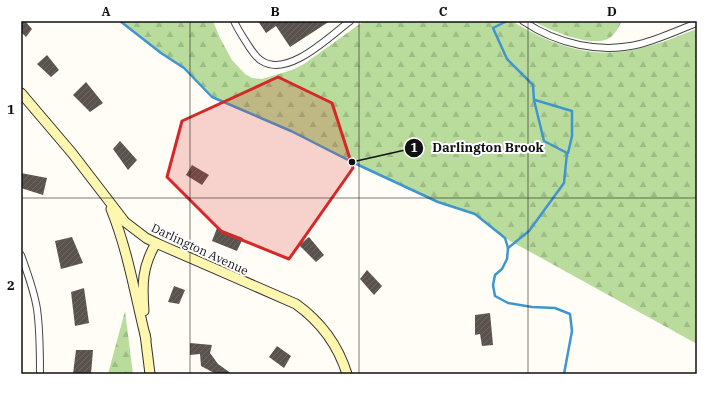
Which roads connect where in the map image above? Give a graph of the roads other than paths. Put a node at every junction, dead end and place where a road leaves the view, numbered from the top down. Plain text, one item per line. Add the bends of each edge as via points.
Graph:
1 (234, 21) edge
2 (350, 21) edge
3 (523, 21) edge
4 (697, 23) edge
5 (21, 93) edge
6 (105, 197) junction
7 (156, 243) junction
8 (21, 255) edge
9 (146, 339) junction
10 (40, 374) edge
11 (150, 374) edge
12 (347, 374) edge

1 - 2 street via 258,57 276,66 301,58
3 - 4 street via 543,33 564,41 584,46 612,48 652,41
5 - 6 main road, Darlington Avenue
6 - 7 main road, Darlington Avenue via 125,222
6 - 9 main road via 124,243
7 - 9 main road via 150,253 143,277
7 - 12 main road, Darlington Avenue via 296,304 329,336
8 - 10 street via 37,308
9 - 11 main road

